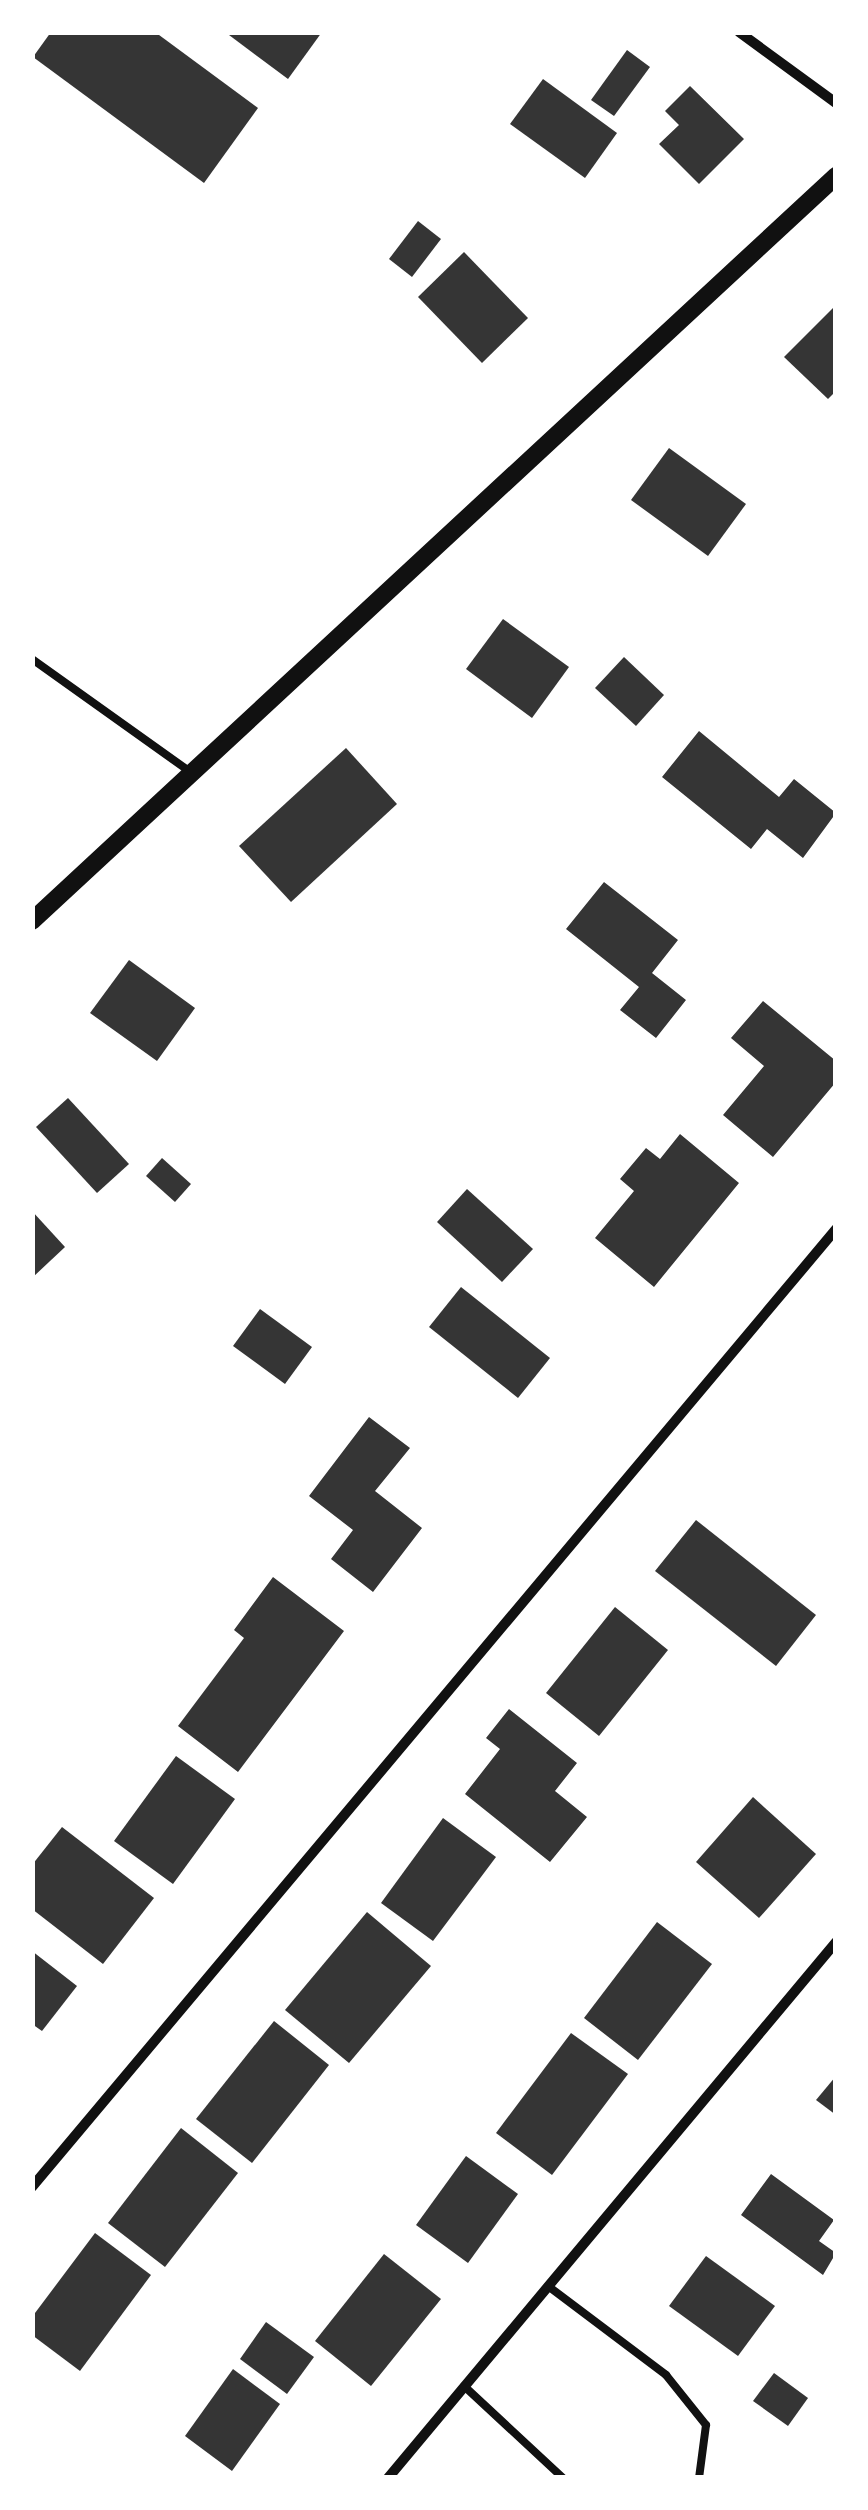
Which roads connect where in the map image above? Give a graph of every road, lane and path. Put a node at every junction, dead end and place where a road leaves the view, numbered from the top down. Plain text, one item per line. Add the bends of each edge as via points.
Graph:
1 (738, 32) edge
2 (836, 103) edge
3 (834, 178) edge
4 (32, 659) edge
5 (192, 773) junction
6 (32, 921) edge
7 (836, 1228) edge
8 (836, 1942) edge
9 (32, 2187) edge
10 (548, 2286) junction
11 (464, 2386) junction
12 (388, 2478) edge
13 (563, 2478) edge
14 (699, 2478) edge

1 - 2 street
3 - 5 street
4 - 5 lane
5 - 6 street
7 - 9 street
8 - 10 street
10 - 11 street
10 - 14 lane via 686,2400 706,2426
11 - 12 street
11 - 13 lane

